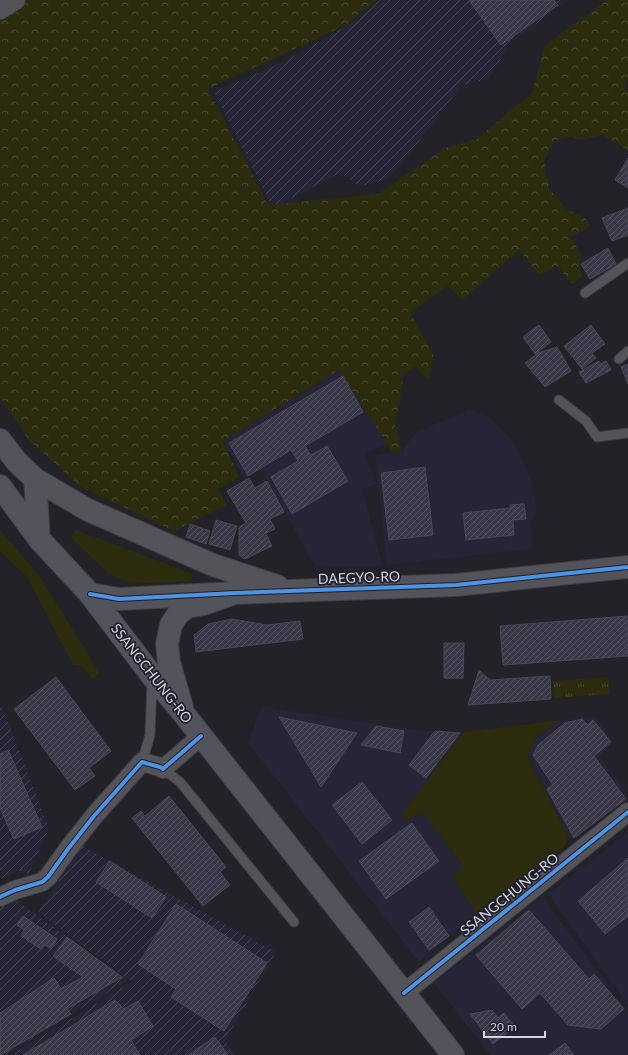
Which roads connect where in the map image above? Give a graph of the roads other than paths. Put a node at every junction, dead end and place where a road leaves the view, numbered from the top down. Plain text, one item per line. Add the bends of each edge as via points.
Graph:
1 (16, 0) edge
2 (0, 10) edge
3 (628, 263) edge
4 (585, 293) dead end
5 (628, 351) edge
6 (619, 359) dead end
7 (559, 400) dead end
8 (628, 433) edge
9 (0, 440) edge
10 (35, 479) junction
11 (0, 486) edge
12 (0, 512) edge
13 (39, 539) junction
14 (628, 567) edge
15 (289, 591) junction
16 (235, 593) junction
17 (90, 594) junction
18 (153, 677) junction
19 (184, 714) junction
20 (201, 736) junction
21 (142, 762) junction
22 (163, 769) junction
23 (628, 812) edge
24 (0, 897) edge
25 (294, 922) dead end
26 (404, 993) junction
27 (454, 1055) edge

1 - 2 street
3 - 4 lane
5 - 6 lane
7 - 8 lane via 586,421 597,437
9 - 10 main road via 17,462
10 - 13 main road
10 - 15 street via 88,510 213,565
11 - 13 main road
12 - 13 main road
13 - 17 main road, SSANGCHUNG-RO
14 - 15 street, DAEGYO-RO via 456,585
15 - 16 street, DAEGYO-RO
16 - 17 street, DAEGYO-RO via 119,599
16 - 19 main road via 187,607 178,614 171,625 167,644 169,662
17 - 18 main road, SSANGCHUNG-RO
18 - 19 main road, SSANGCHUNG-RO
18 - 21 lane via 150,735
19 - 20 main road, SSANGCHUNG-RO
20 - 22 street
20 - 26 main road, SSANGCHUNG-RO
21 - 22 street
21 - 24 street via 94,816 48,877 42,882
22 - 25 lane via 180,782
23 - 26 street, SSANGCHUNG-RO
26 - 27 main road, SSANGCHUNG-RO

